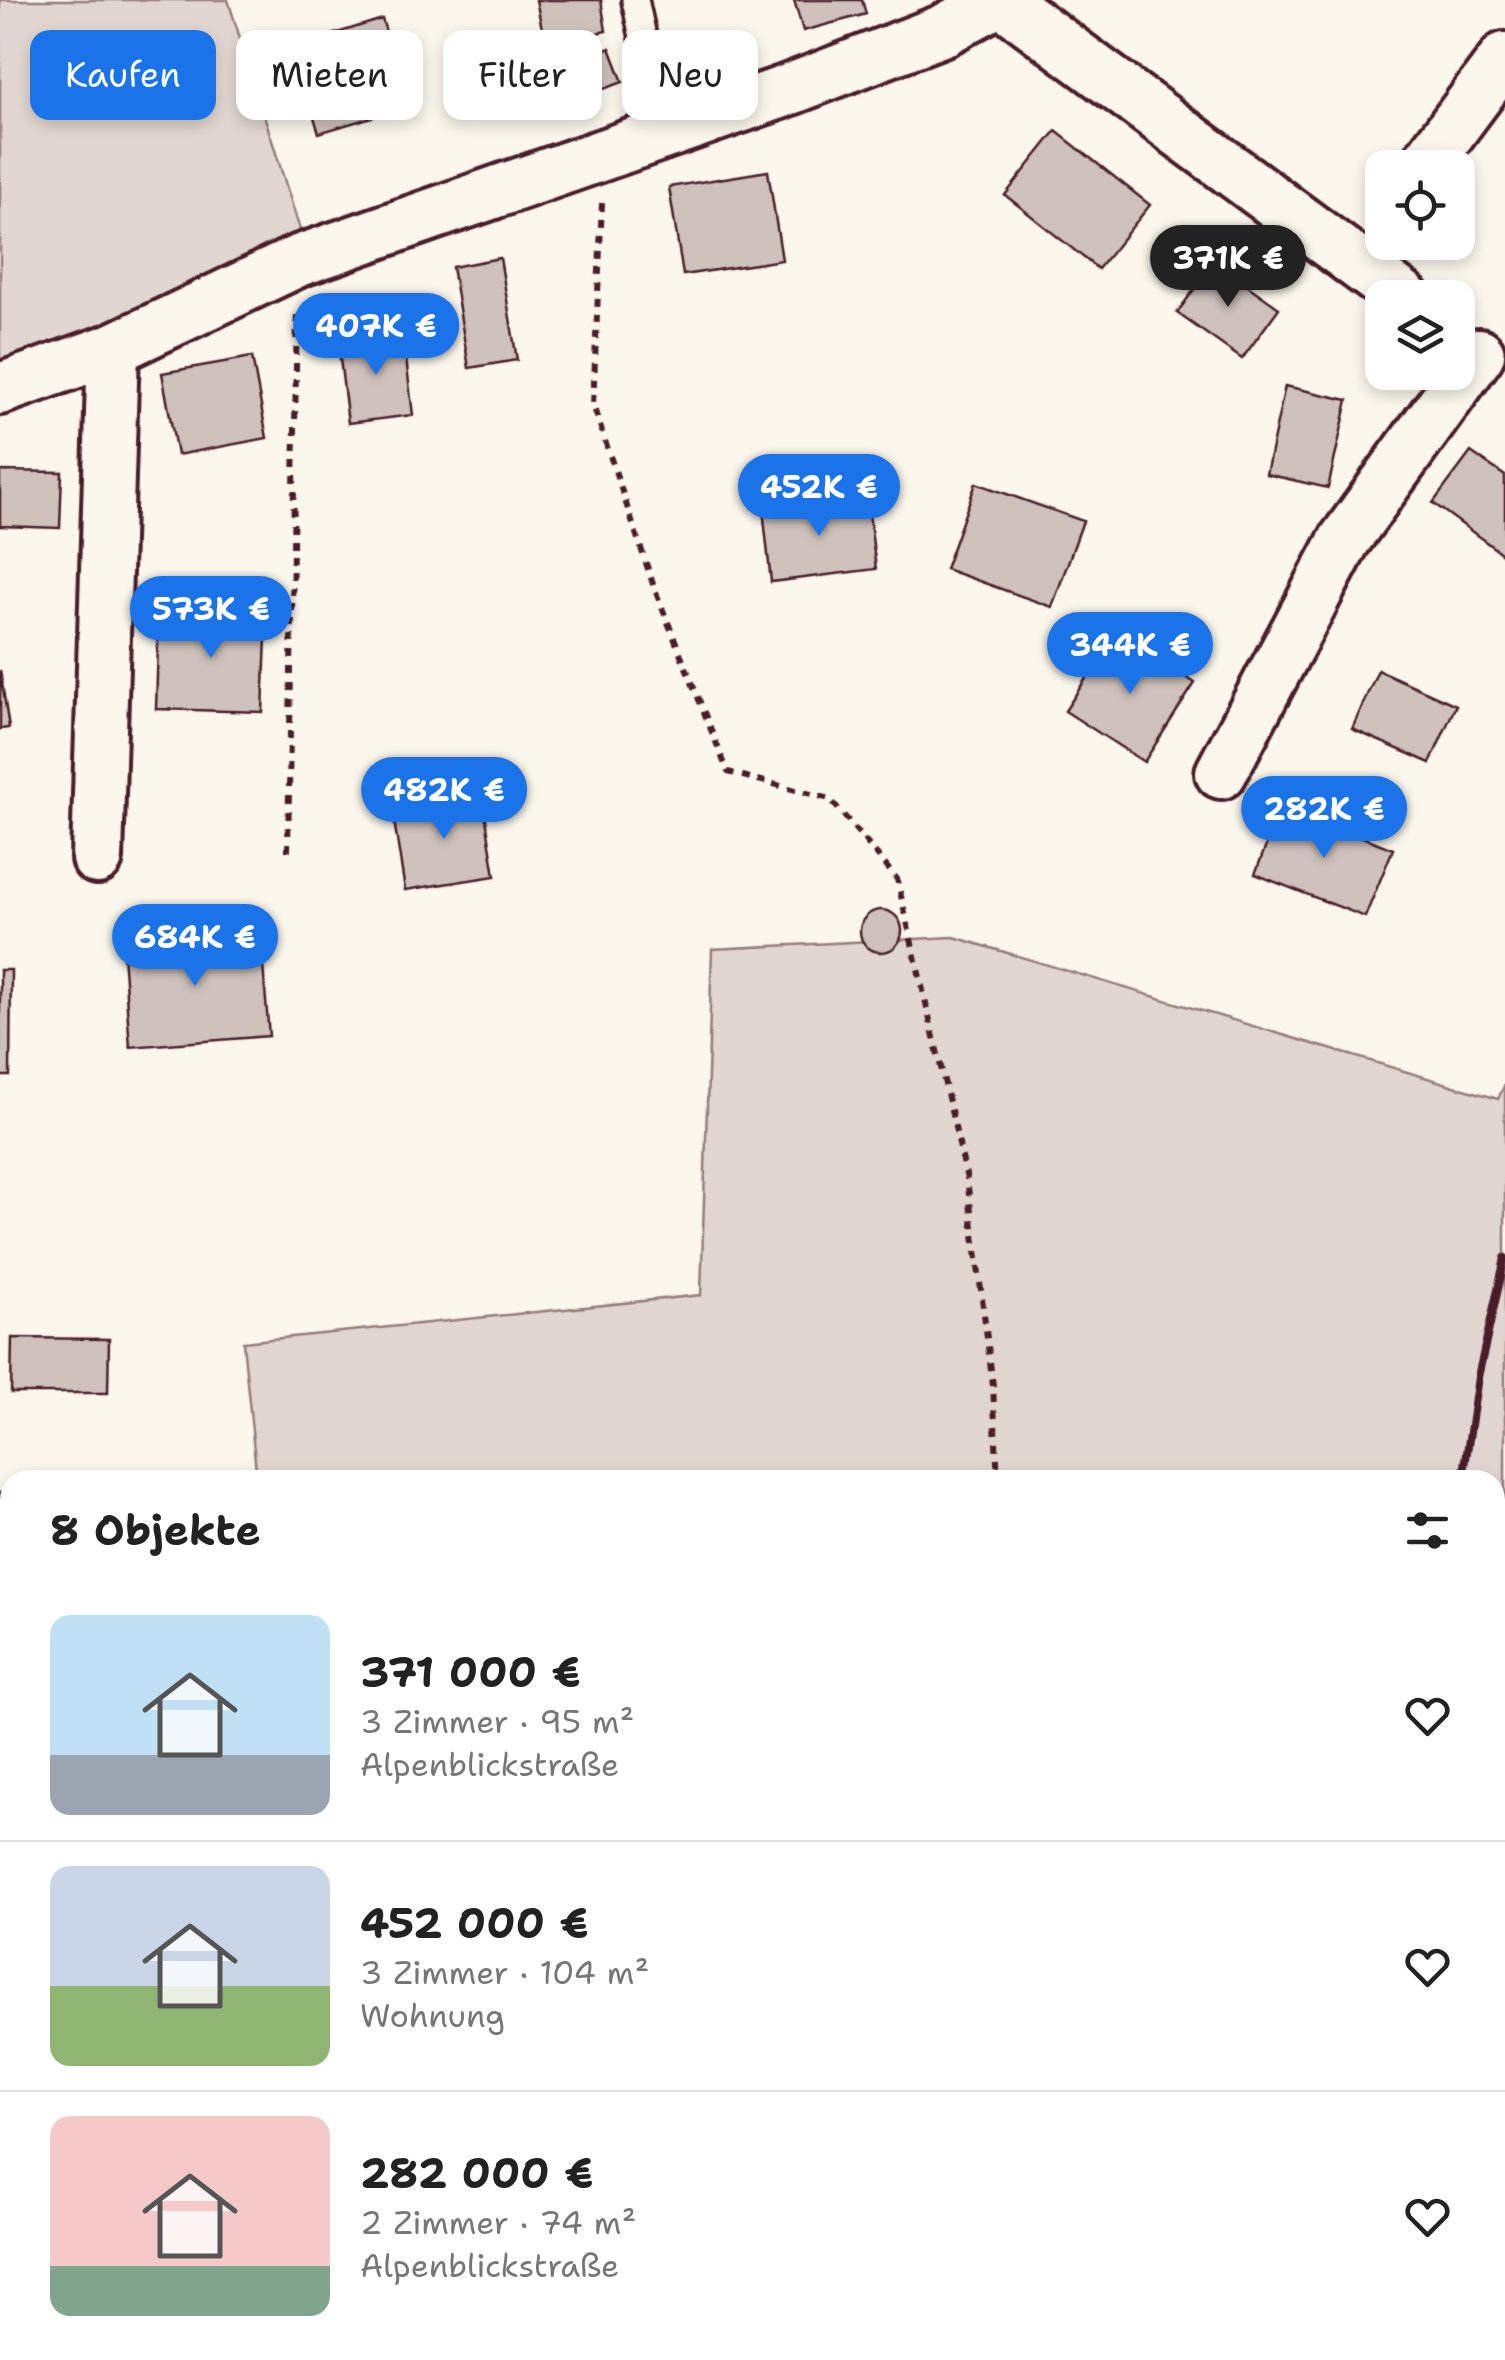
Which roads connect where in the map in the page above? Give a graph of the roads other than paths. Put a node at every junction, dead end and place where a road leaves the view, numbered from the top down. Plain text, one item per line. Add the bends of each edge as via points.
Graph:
1 (635, 0) edge
2 (1000, 0) edge
3 (1505, 58) edge
4 (664, 133) junction
5 (1436, 150) edge
6 (1392, 273) edge
7 (114, 349) junction
8 (1481, 355) edge
9 (0, 389) edge
10 (1220, 773) dead end
11 (97, 858) dead end

1 - 4 lane
2 - 4 street via 944,30
2 - 6 street
3 - 5 street
4 - 7 street via 298,261
7 - 9 street
7 - 11 street
8 - 10 street via 1344,540

